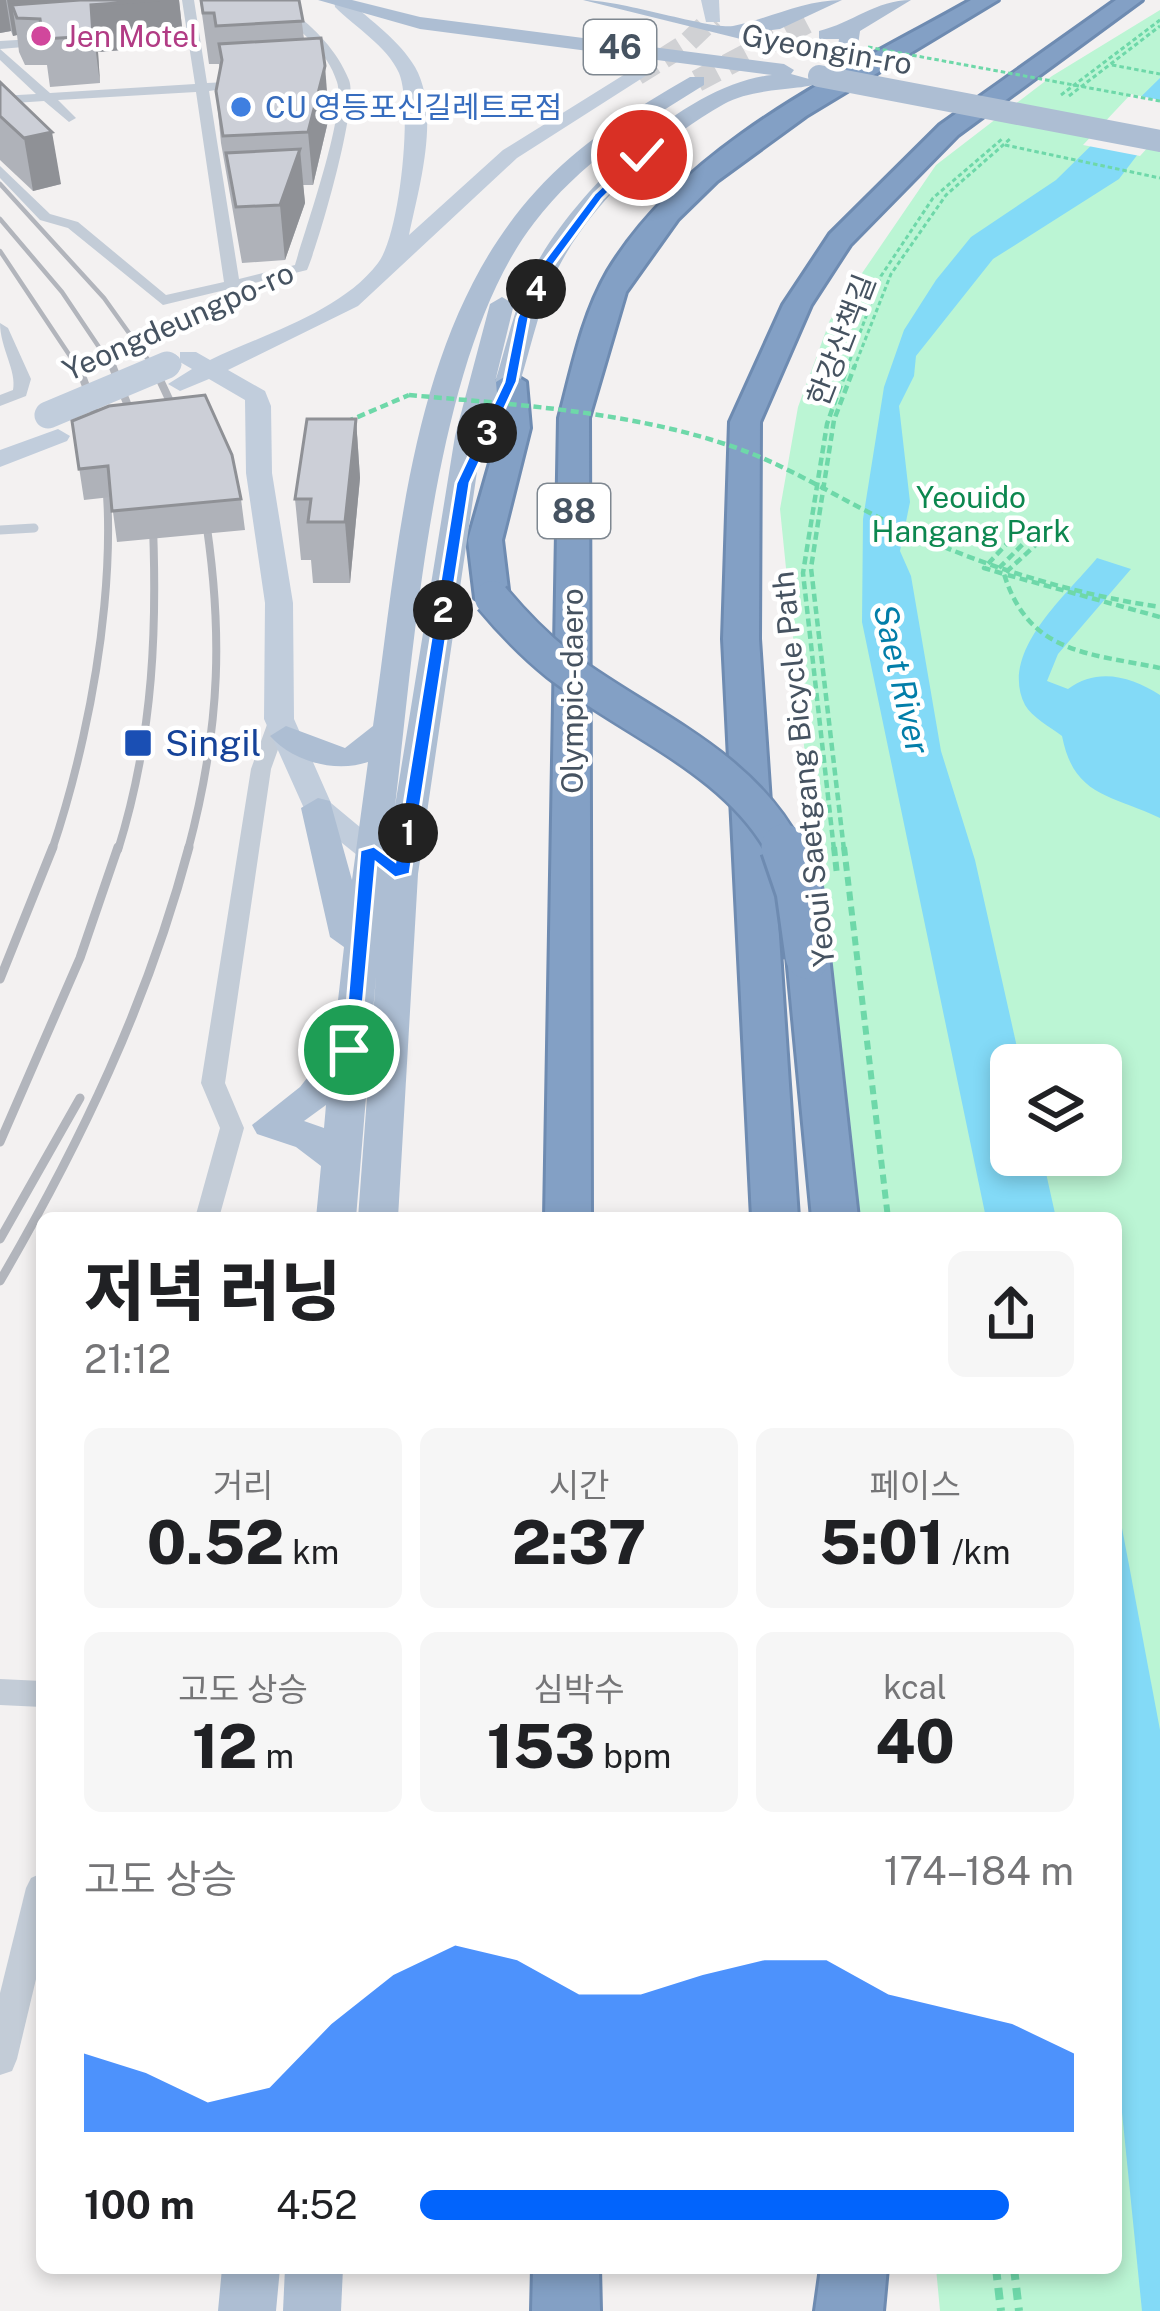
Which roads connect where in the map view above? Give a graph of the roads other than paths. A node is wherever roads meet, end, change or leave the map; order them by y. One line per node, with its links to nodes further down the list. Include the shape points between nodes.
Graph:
1 (188, 0): 17 (street)
2 (287, 0): 25 (street, via 284,10 317,37)
3 (592, 0): 13 (main road, Gyeongin-ro / 46)
4 (832, 0): 15 (main road)
5 (853, 0): 15 (main road)
6 (873, 0): 15 (main road)
7 (901, 0): 16 (main road)
8 (961, 0): 19 (highway)
9 (987, 0): 19 (highway, Olympic-daero / 88)
10 (1152, 0): 12 (highway)
11 (334, 2): 14 (main road, Gyeongin-ro / 46); 21 (main road)
12 (1122, 7): 72 (highway, via 950,130 840,240 797,305 745,422 741,639)
13 (665, 17): 15 (main road, via 754,27); 24 (main road, Gyeongin-ro / 46)
14 (420, 22): 21 (main road, via 385,30); 22 (main road, Gyeongin-ro / 46)
15 (809, 22): 16 (main road, via 791,27 808,34)
16 (851, 27): 24 (main road)
17 (193, 30): 18 (street); 31 (street)
18 (172, 32)
19 (917, 39): 71 (highway, Olympic-daero / 88, via 715,172 633,255 606,304 574,418)
20 (64, 40): 23 (street)
21 (385, 43): 42 (main road, via 414,85)
22 (607, 46): 26 (main road, Gyeongin-ro / 46); 28 (main road, via 660,77)
23 (0, 49): 32 (street)
24 (846, 59): 34 (main road, Gyeongin-ro / 46)
25 (343, 78): 27 (street); 38 (street, via 346,100)
26 (814, 79): 30 (main road); 36 (main road, Gyeongin-ro / 46, bridge)
27 (320, 80)
28 (648, 82): 30 (main road, via 723,82); 43 (main road, Yeongdeungpo-ro / 46, via 510,154); 57 (main road, via 524,191 470,272 425,414)
29 (272, 83): 31 (street)
30 (714, 86): 48 (main road, via 571,229 523,318); 54 (main road, via 632,138 568,196 521,256 495,322); 57 (main road, via 577,163 506,247 452,373)
31 (202, 88): 32 (street); 41 (street)
32 (49, 99): 33 (street); 35 (street)
33 (0, 100)
34 (1138, 112)
35 (69, 118)
36 (1160, 141)
37 (0, 170): 44 (street, via 45,217 73,225 163,300)
38 (322, 193): 39 (street); 44 (street, via 302,267)
39 (302, 194)
40 (240, 198): 41 (street)
41 (219, 199): 44 (street)
42 (403, 217): 43 (main road); 47 (main road, Yeongdeungpo-ro, via 303,305)
43 (392, 263): 45 (main road, Yeongdeungpo-ro / 46, via 350,301)
44 (232, 285)
45 (295, 332): 47 (main road, Yeongdeungpo-ro / 46); 49 (main road, via 260,373)
46 (2, 337): 50 (street, via 23,379 20,393)
47 (187, 369): 49 (main road); 51 (main road, Yeongdeungpo-ro)
48 (511, 382): 54 (main road); 73 (highway, bridge, via 515,428 484,540 492,598 548,659 732,786 776,833 826,949)
49 (256, 396): 58 (main road, via 279,603)
50 (0, 401)
51 (53, 426): 52 (main road, Yeongdeungpo-ro); 53 (main road, Yeongdeungpo-ro)
52 (0, 435)
53 (0, 459)
54 (463, 483): 62 (main road)
55 (34, 528): 56 (lane)
56 (0, 530)
57 (415, 550): 59 (main road)
58 (282, 727): 59 (main road, via 322,755 354,758); 60 (main road); 66 (street, via 261,769 213,1083)
59 (387, 730): 61 (main road)
60 (318, 808): 61 (main road); 63 (main road)
61 (368, 850): 62 (main road); 63 (main road)
62 (401, 874): 70 (main road)
63 (356, 984): 64 (main road)
64 (349, 1050): 65 (main road, via 314,1096); 67 (main road)
65 (272, 1125): 66 (street); 67 (main road, via 310,1136)
66 (232, 1128): 68 (street)
67 (340, 1163): 69 (main road)
68 (209, 1212)
69 (336, 1212)
70 (378, 1212)
71 (568, 1212)
72 (775, 1212)
73 (835, 1212)
74 (0, 1692): 75 (street)
75 (36, 1694)
76 (36, 1912): 77 (street)
77 (0, 2059)
78 (250, 2274): 83 (main road)
79 (314, 2274): 84 (main road)
80 (566, 2274): 85 (highway)
81 (836, 2274): 86 (highway)
82 (853, 2274): 87 (highway)
83 (247, 2311)
84 (312, 2311)
85 (566, 2311)
86 (838, 2311)
87 (849, 2311)

